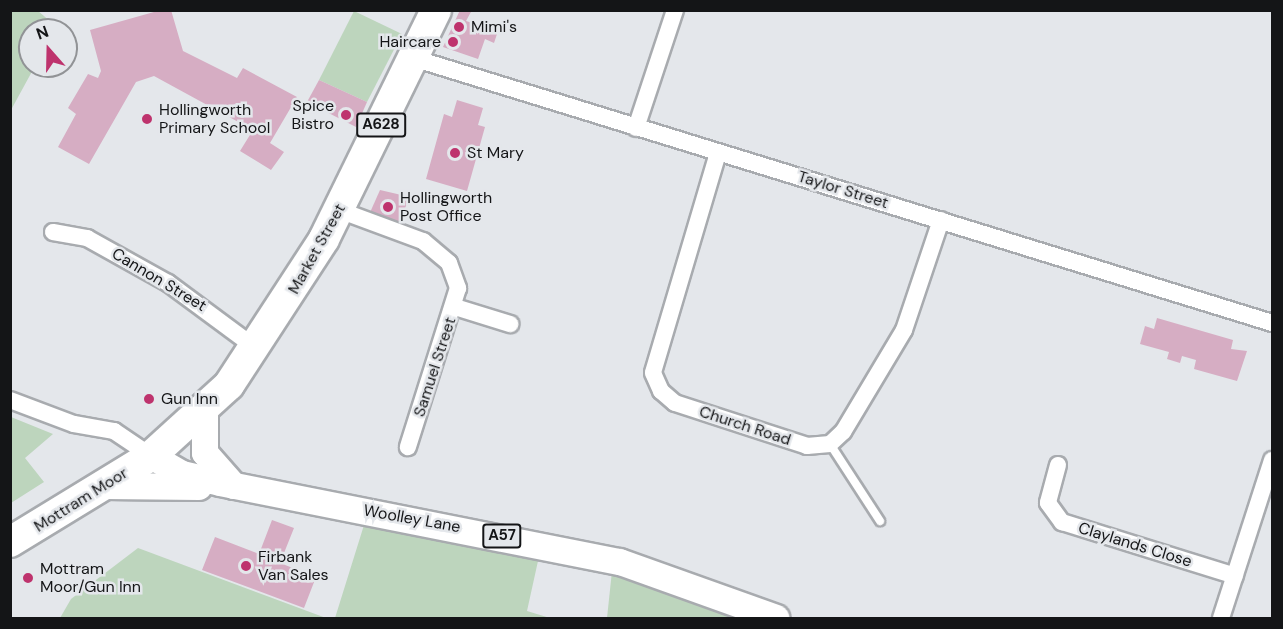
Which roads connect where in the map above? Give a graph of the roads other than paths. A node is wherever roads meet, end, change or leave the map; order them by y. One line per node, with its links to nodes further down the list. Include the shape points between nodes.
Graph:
1 (436, 10): 3 (highway, Market Street / A628)
2 (675, 10): 4 (street)
3 (413, 58): 4 (street, Taylor Street); 6 (highway, Market Street / A628)
4 (636, 128): 5 (street, Taylor Street)
5 (718, 153): 7 (street, Taylor Street); 15 (street, Church Road, via 653,373 675,403 807,446)
6 (339, 210): 9 (street, via 423,241 449,263 458,288); 12 (highway, Market Street / A628)
7 (941, 220): 10 (street, Taylor Street); 15 (street, via 904,330 843,432)
8 (53, 232): 12 (street, Cannon Street, via 87,238 168,283)
9 (455, 307): 11 (street, Samuel Street); 16 (street, Samuel Street)
10 (1272, 323)
11 (510, 324)
12 (256, 348): 14 (highway, Market Street / A628)
13 (10, 400): 17 (street, via 74,424 114,431)
14 (205, 410): 17 (highway, Market Street / A628); 20 (main road, via 205,453)
15 (830, 444): 22 (lane)
16 (408, 447)
17 (151, 456): 20 (main road, Woolley Lane / A57, via 182,474); 21 (highway, Mottram Moor)
18 (1272, 460): 24 (street)
19 (1058, 465): 24 (street, Claylands Close, via 1048,503 1062,522)
20 (227, 485): 21 (main road); 25 (main road, Woolley Lane / A57, via 620,562)
21 (106, 486): 23 (highway, Mottram Moor)
22 (880, 521)
23 (10, 542)
24 (1235, 576): 26 (street)
25 (776, 618)
26 (1221, 618)

